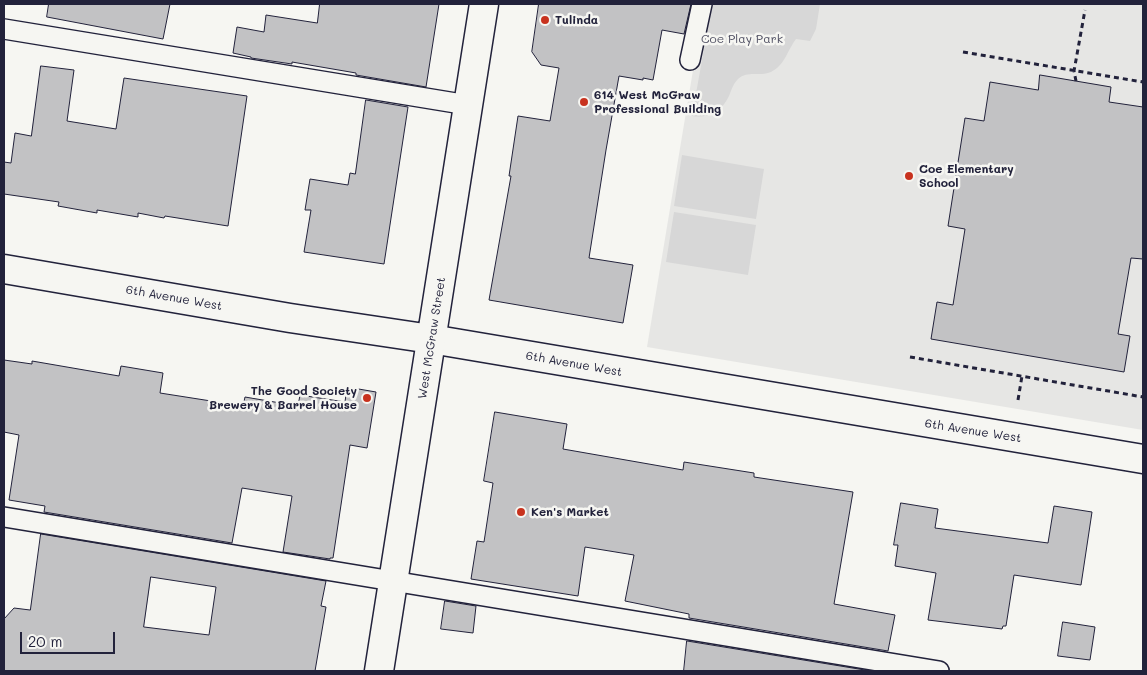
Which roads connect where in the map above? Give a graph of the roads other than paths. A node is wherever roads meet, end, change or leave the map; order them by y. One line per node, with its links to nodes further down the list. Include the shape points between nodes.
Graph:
1 (484, 4): 5 (street, West McGraw Street)
2 (702, 4): 4 (lane)
3 (4, 29): 5 (lane)
4 (690, 60)
5 (468, 105): 7 (street, West McGraw Street)
6 (4, 269): 7 (street, 6th Avenue West)
7 (432, 339): 8 (street, 6th Avenue West); 10 (street, West McGraw Street)
8 (1143, 459)
9 (4, 517): 10 (lane)
10 (393, 581): 11 (street, West McGraw Street); 12 (lane)
11 (379, 671)
12 (939, 671)

